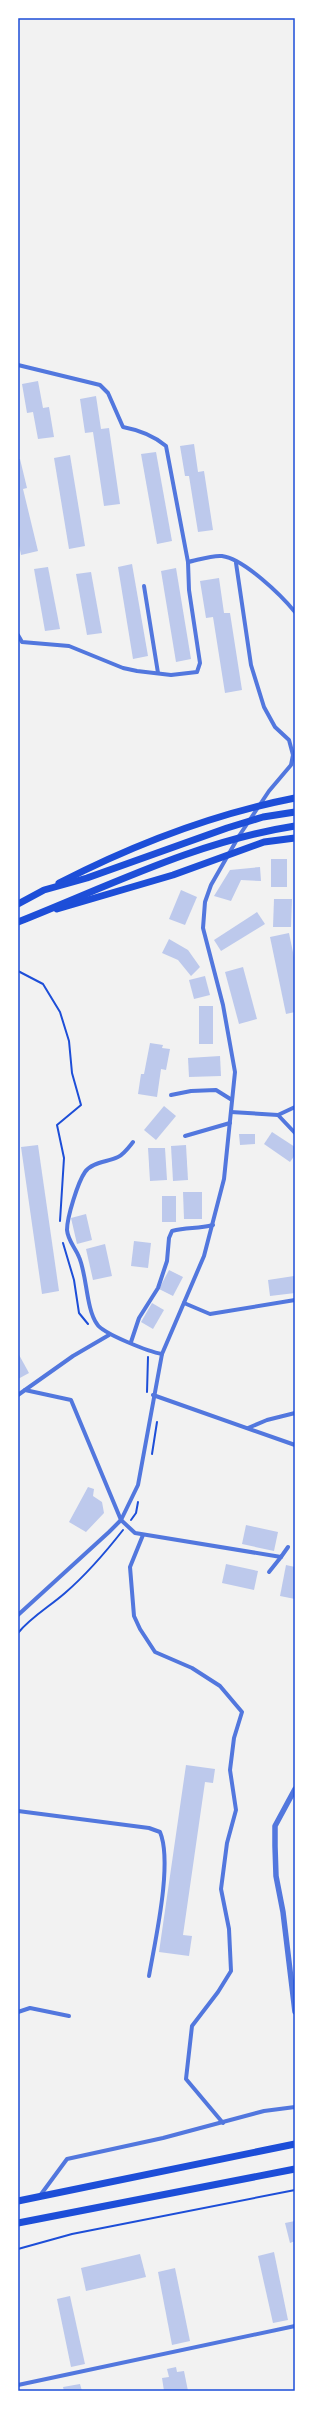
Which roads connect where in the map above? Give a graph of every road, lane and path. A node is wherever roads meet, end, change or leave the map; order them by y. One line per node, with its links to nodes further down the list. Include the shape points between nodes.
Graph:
1 (18, 365): 2 (street, via 100,385 108,393 123,428 137,429 157,438 166,446)
2 (188, 562): 3 (street, via 222,556); 7 (street, via 189,590 200,663 197,672 186,675)
3 (236, 563): 5 (street, via 247,568 274,590); 17 (street, via 251,665 264,707 275,727 289,740 293,755 291,765 269,791 239,836 210,885 205,902 202,928 223,1005 235,1070)
4 (144, 586): 7 (street)
5 (295, 612)
6 (18, 635): 7 (street, via 22,642 69,646 123,668)
7 (158, 673)
8 (295, 798): 12 (main road, via 216,818 112,855)
9 (295, 812): 12 (main road, via 263,817 227,828 87,878)
10 (295, 826): 14 (main road, via 259,831 119,878)
11 (295, 838): 14 (main road, via 250,847 113,894)
12 (44, 890): 13 (main road)
13 (18, 904)
14 (33, 916): 15 (main road)
15 (18, 922)
16 (171, 1096): 17 (street, via 191,1091 216,1090)
17 (232, 1100): 19 (street)
18 (295, 1107): 20 (street)
19 (231, 1112): 20 (street); 21 (street)
20 (278, 1115): 22 (street)
21 (230, 1123): 23 (street); 25 (street, via 224,1179)
22 (295, 1134)
23 (185, 1136)
24 (133, 1142): 28 (street, via 119,1156 95,1164 85,1172 74,1199 67,1229 70,1244 79,1257 96,1324)
25 (213, 1225): 27 (street, via 204,1256); 29 (street, via 172,1231 167,1261 158,1288 139,1318)
26 (295, 1300): 27 (street, via 210,1314)
27 (184, 1303): 30 (street)
28 (109, 1335): 29 (street); 31 (street, via 73,1356)
29 (131, 1342): 30 (street, via 150,1352)
30 (162, 1354): 33 (street)
31 (25, 1390): 32 (street); 37 (street, via 71,1400)
32 (18, 1395)
33 (153, 1395): 35 (street); 37 (street, via 151,1423 140,1479)
34 (295, 1413): 35 (street)
35 (248, 1428): 36 (street)
36 (295, 1445)
37 (121, 1520): 38 (street, via 135,1533); 42 (street)
38 (142, 1535): 40 (street); 50 (street, via 130,1567 134,1616 140,1629 155,1652 192,1668 220,1686 242,1712 234,1738 230,1770 236,1810 227,1844 221,1889 229,1929 231,1971 192,2026 186,2079)
39 (288, 1547): 40 (street)
40 (281, 1557): 41 (street)
41 (269, 1572)
42 (18, 1615)
43 (295, 1789): 47 (street, via 275,1826 275,1846 276,1876)
44 (18, 1811): 45 (street, via 142,1827 160,1832 164,1841 163,1889)
45 (150, 1976)
46 (18, 2012): 48 (street, via 30,2008)
47 (295, 2012)
48 (69, 2016)
49 (295, 2107): 50 (street, via 264,2111)
50 (223, 2123): 54 (street, via 67,2159)
51 (295, 2144): 54 (main road)
52 (295, 2169): 56 (main road)
53 (295, 2190): 57 (path, via 72,2234)
54 (38, 2197): 55 (main road)
55 (18, 2201)
56 (18, 2223)
57 (18, 2249)
58 (295, 2326): 59 (street)
59 (18, 2385)

